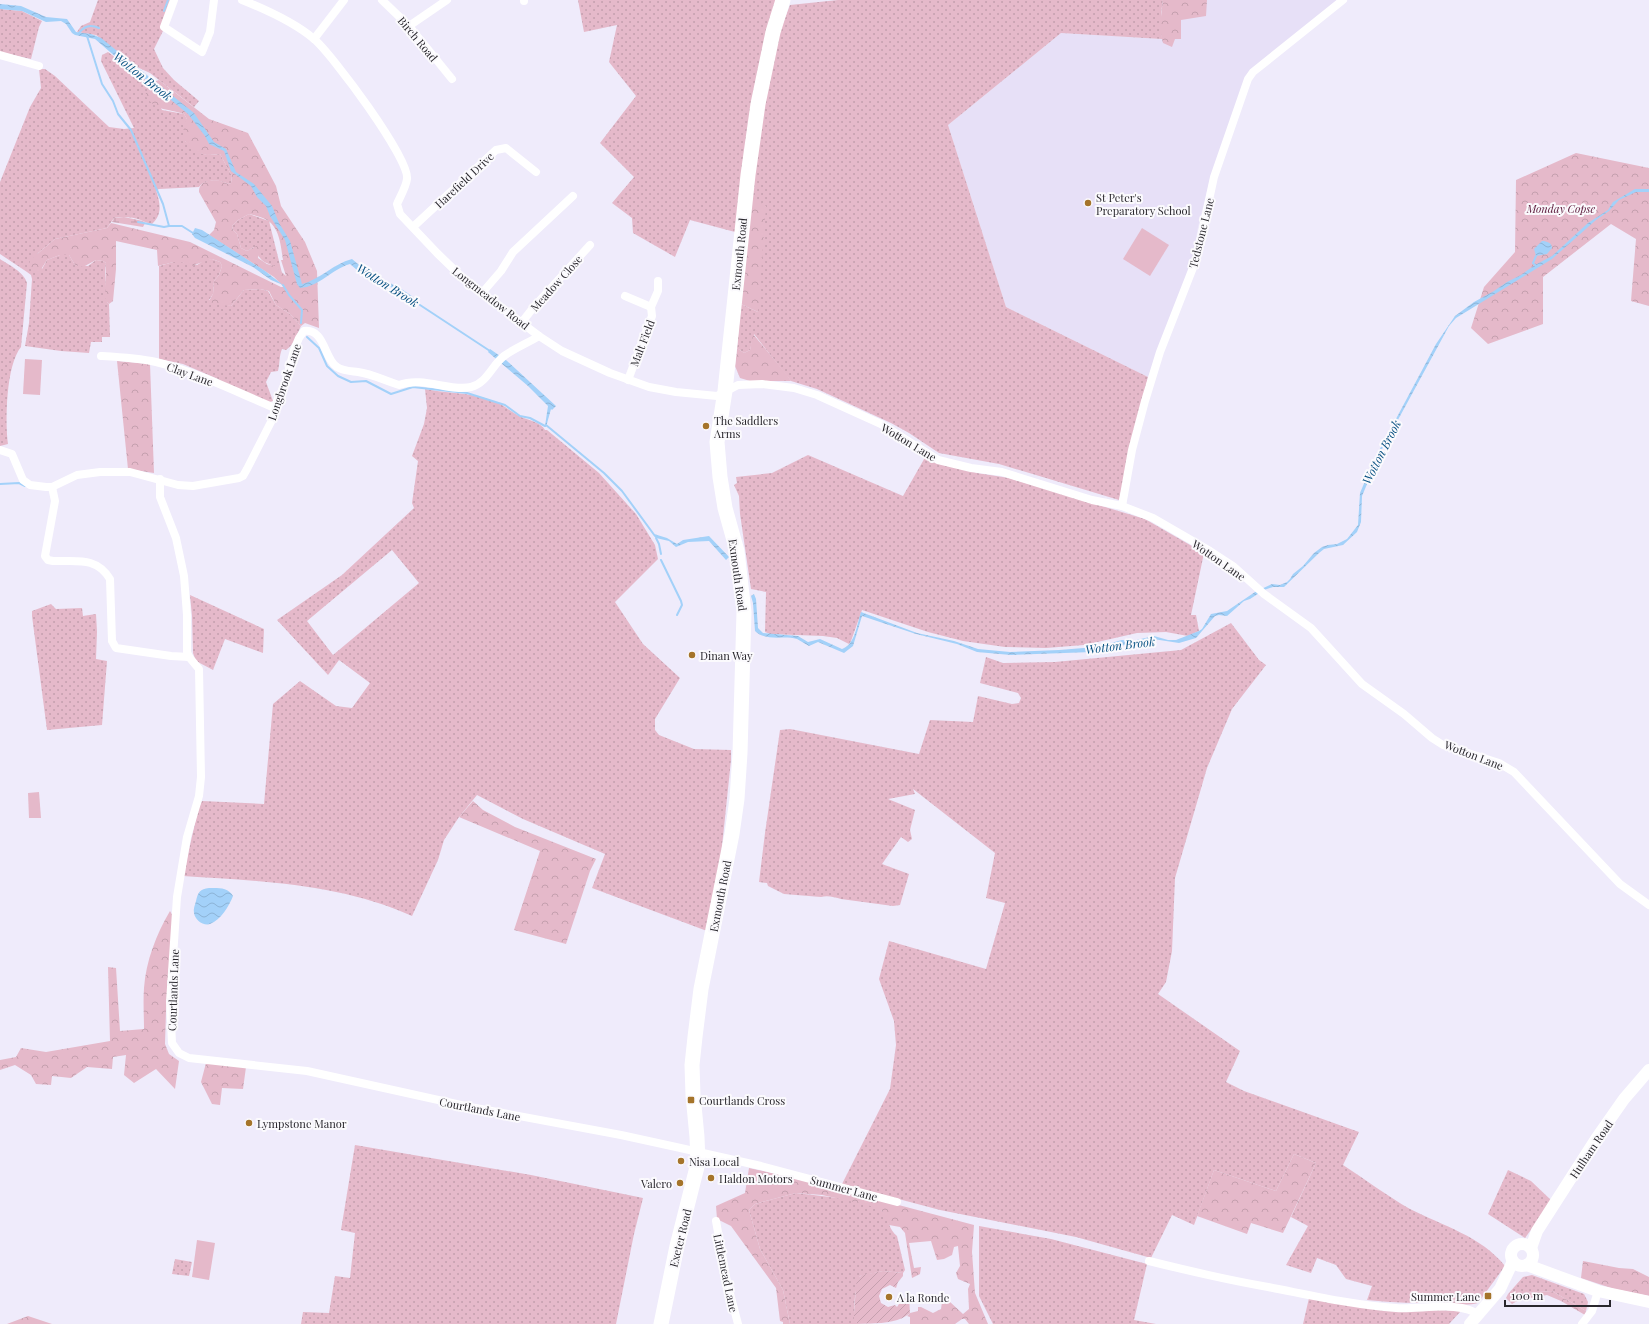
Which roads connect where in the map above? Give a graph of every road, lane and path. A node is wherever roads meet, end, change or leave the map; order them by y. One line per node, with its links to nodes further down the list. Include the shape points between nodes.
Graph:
1 (174, 0): 2 (street, via 164,27 202,52 210,32)
2 (214, 0)
3 (242, 0): 10 (street, via 258,6)
4 (344, 0): 10 (street)
5 (382, 0): 9 (street, Birch Road)
6 (447, 0): 9 (street)
7 (783, 0): 26 (highway, Exmouth Road, via 773,32 758,104)
8 (1343, 0): 31 (street, Tedstone Lane, via 1259,67 1248,79 1214,177 1196,260 1160,352 1145,401 1132,450)
9 (409, 26): 13 (street, Birch Road)
10 (314, 38): 16 (street, Longmeadow Road, via 380,124 404,163 407,179 396,204 400,214)
11 (0, 55): 12 (street)
12 (39, 66)
13 (452, 79)
14 (536, 172): 16 (street, Harefield Drive, via 506,148 496,150)
15 (573, 196): 19 (street, via 513,252 501,271)
16 (413, 227): 19 (street, Longmeadow Road, via 449,266)
17 (590, 245): 22 (street, Meadow Close)
18 (658, 281): 21 (street, Malt Field, via 658,292)
19 (482, 292): 22 (street, Longmeadow Road)
20 (625, 296): 21 (street, Malt Field)
21 (651, 306): 25 (street, Malt Field, via 652,316)
22 (522, 322): 23 (street, Longmeadow Road)
23 (539, 336): 25 (street, Longmeadow Road, via 562,351); 27 (street, Longbrook Lane, via 505,355 482,382 466,388 419,382 405,382 399,385 376,376 336,367 321,340 310,331 304,331 299,338)
24 (101, 356): 27 (street, Clay Lane, via 128,357 186,370)
25 (628, 380): 26 (street, Longmeadow Road, via 676,392 717,396)
26 (725, 391): 31 (street, Wotton Lane, via 738,385 762,384 794,388 817,395 869,419 938,460 1002,472 1092,500); 35 (highway, Exmouth Road, via 718,442 720,477 725,508 737,551 744,612 740,753 732,834 701,989 692,1065 692,1095)
27 (275, 408): 29 (street, Longbrook Lane, via 272,420 243,476 193,486 178,485)
28 (0, 450): 30 (street, via 12,454 26,483)
29 (160, 479): 30 (street, via 130,472 100,472 77,475); 32 (street, Courtlands Lane, via 161,501 176,538 184,576)
30 (52, 486): 32 (street, via 55,501 45,556 52,561 88,562 105,570 110,579 112,641 116,648)
31 (1122, 506): 33 (street, Wotton Lane, via 1153,518 1233,566 1264,594 1311,628 1362,684 1432,738 1499,763 1514,772 1620,884)
32 (189, 657): 35 (street, Courtlands Lane, via 199,669 201,776 199,796 186,838 173,899 170,1002 172,1043 179,1054 189,1058 307,1071 470,1107)
33 (1649, 905)
34 (1649, 1070): 38 (street, Hulham Road, via 1624,1099 1596,1139 1537,1231)
35 (698, 1152): 36 (street, Summer Lane); 43 (highway, Exeter Road, via 696,1172)
36 (897, 1202)
37 (716, 1222): 44 (street, Littlemead Lane)
38 (1525, 1257): 40 (street, via 1557,1275); 42 (street, Hulham Road, via 1508,1285 1500,1289)
39 (1149, 1261): 42 (street, via 1245,1284 1322,1298 1396,1308 1467,1309 1474,1311)
40 (1598, 1290): 41 (street); 45 (street, via 1592,1311)
41 (1649, 1302)
42 (1475, 1320)
43 (661, 1324)
44 (738, 1324)
45 (1582, 1324)

